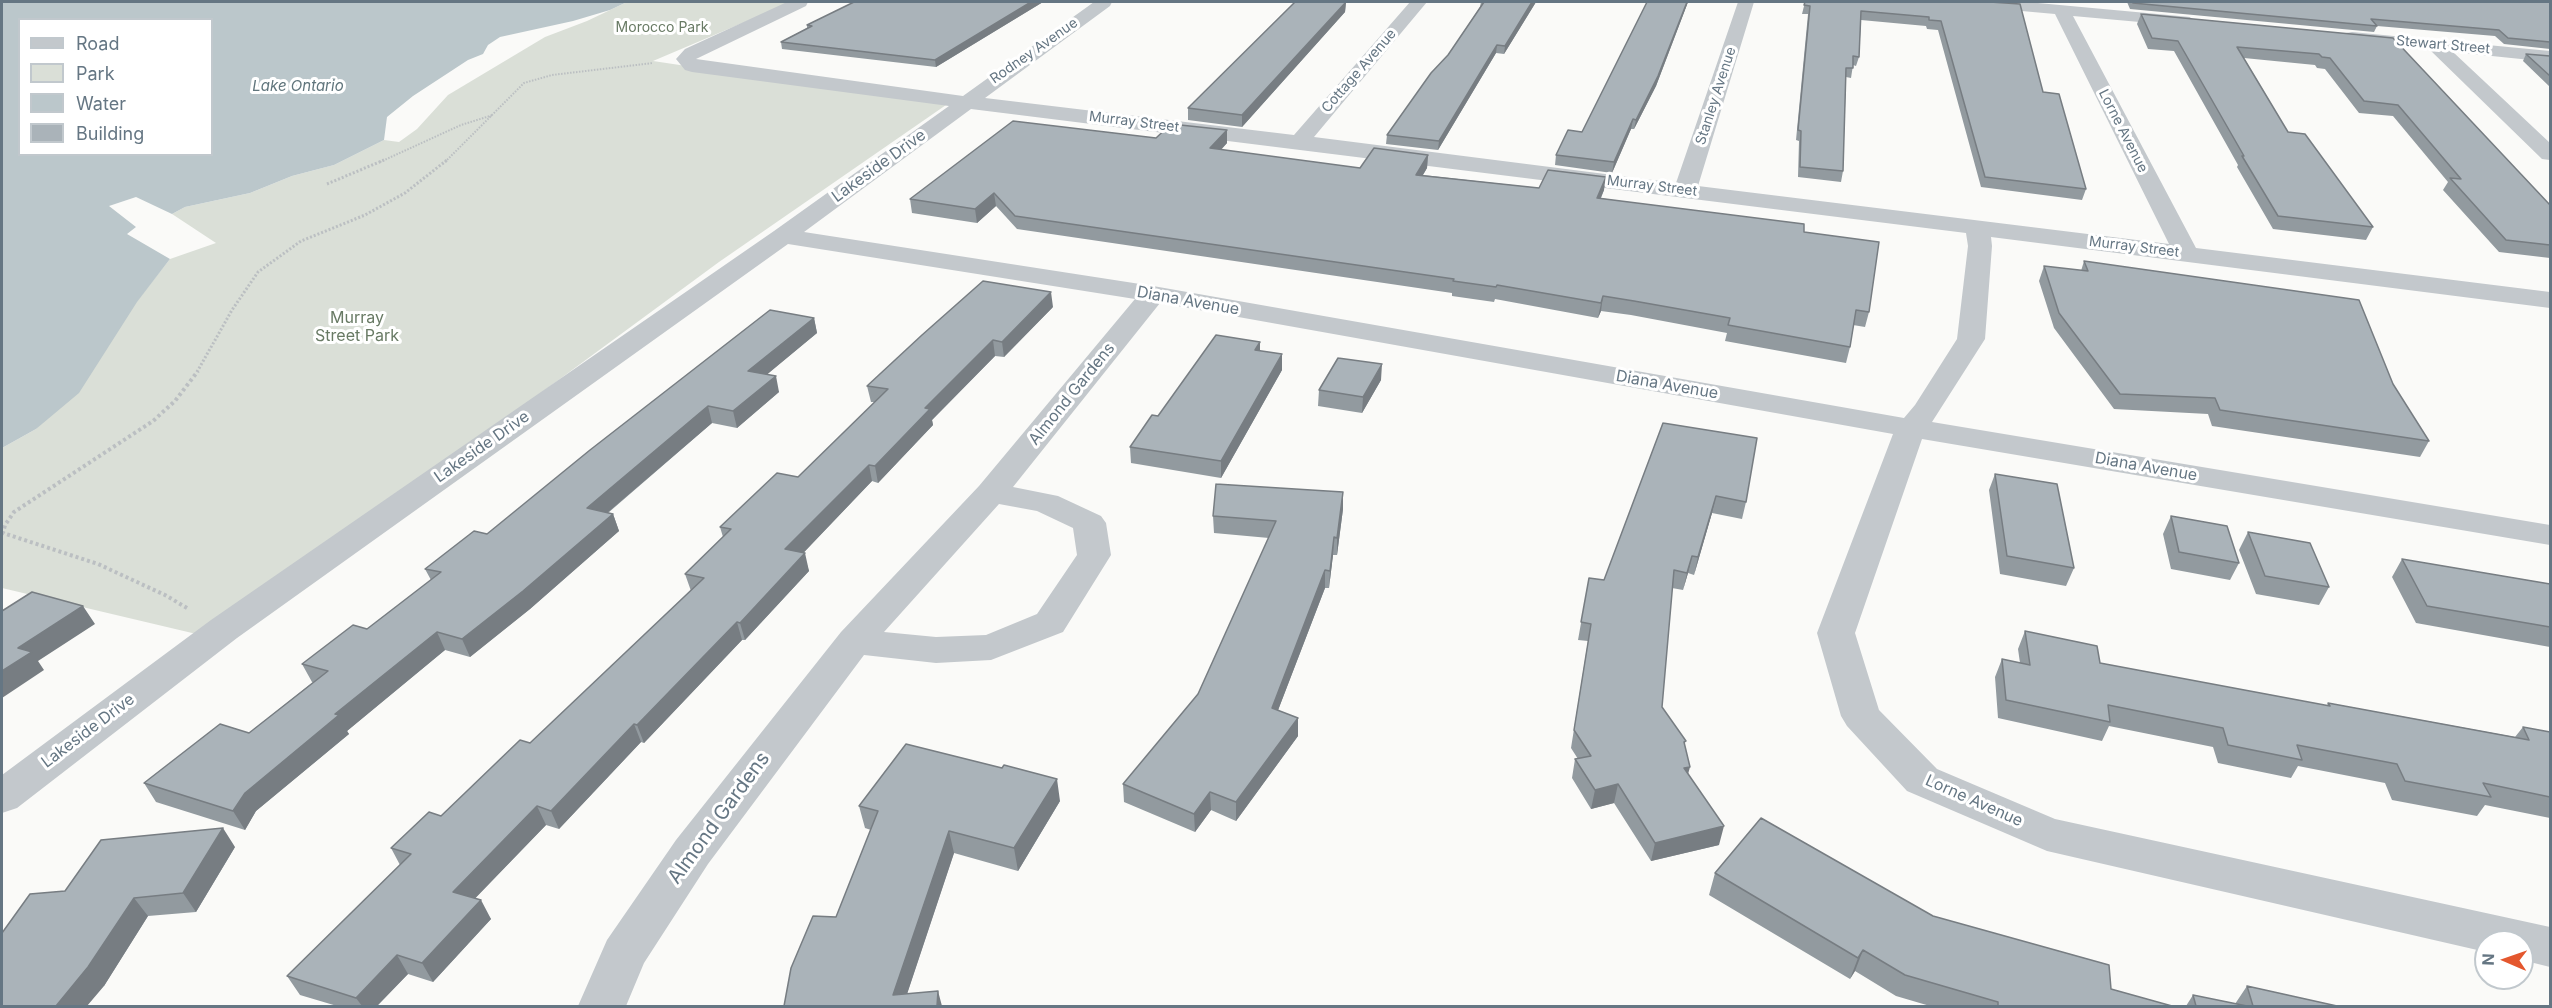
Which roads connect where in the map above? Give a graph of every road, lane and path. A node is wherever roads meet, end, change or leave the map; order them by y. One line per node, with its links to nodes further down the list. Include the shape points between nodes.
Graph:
1 (800, 2): 11 (street)
2 (1104, 2): 12 (street, Rodney Avenue)
3 (1419, 2): 14 (street, Cottage Avenue)
4 (1746, 2): 17 (street, Stanley Avenue)
5 (1977, 2): 6 (street)
6 (2061, 10): 7 (street); 20 (street, Lorne Avenue)
7 (2201, 23)
8 (2329, 35): 9 (street, Stewart Street)
9 (2434, 44): 10 (street, Stewart Street); 15 (street)
10 (2550, 56)
11 (685, 59): 12 (street, Murray Street, via 692,66); 13 (path, via 540,77 524,83)
12 (966, 102): 14 (street, Murray Street); 19 (street, Lakeside Drive)
13 (494, 115): 16 (path); 26 (path, via 438,169 405,193 365,215 301,241 258,272 197,373 175,401 153,421 22,507 4,525 3,533 98,564 165,595)
14 (1299, 142): 17 (street, Murray Street)
15 (2550, 154)
16 (327, 184)
17 (1685, 190): 18 (street, Murray Street)
18 (1977, 228): 20 (street, Murray Street); 23 (street, Lorne Avenue, via 1980,246 1971,339 1927,410)
19 (783, 236): 21 (street, Diana Avenue); 26 (street, Lakeside Drive)
20 (2186, 253): 22 (street, Murray Street)
21 (1153, 294): 23 (street, Diana Avenue); 24 (street, Almond Gardens)
22 (2550, 300)
23 (1911, 428): 25 (street, Diana Avenue); 29 (street, Lorne Avenue, via 1836,633 1862,716 1922,780 2047,834)
24 (991, 493): 27 (street, Almond Gardens); 27 (street, via 1046,503 1089,523 1094,555 1050,623 991,647 936,650)
25 (2550, 536)
26 (224, 629): 28 (street, Lakeside Drive)
27 (854, 641): 30 (street, Almond Gardens, via 692,852 624,954)
28 (2, 797)
29 (2550, 947)
30 (603, 1006)

